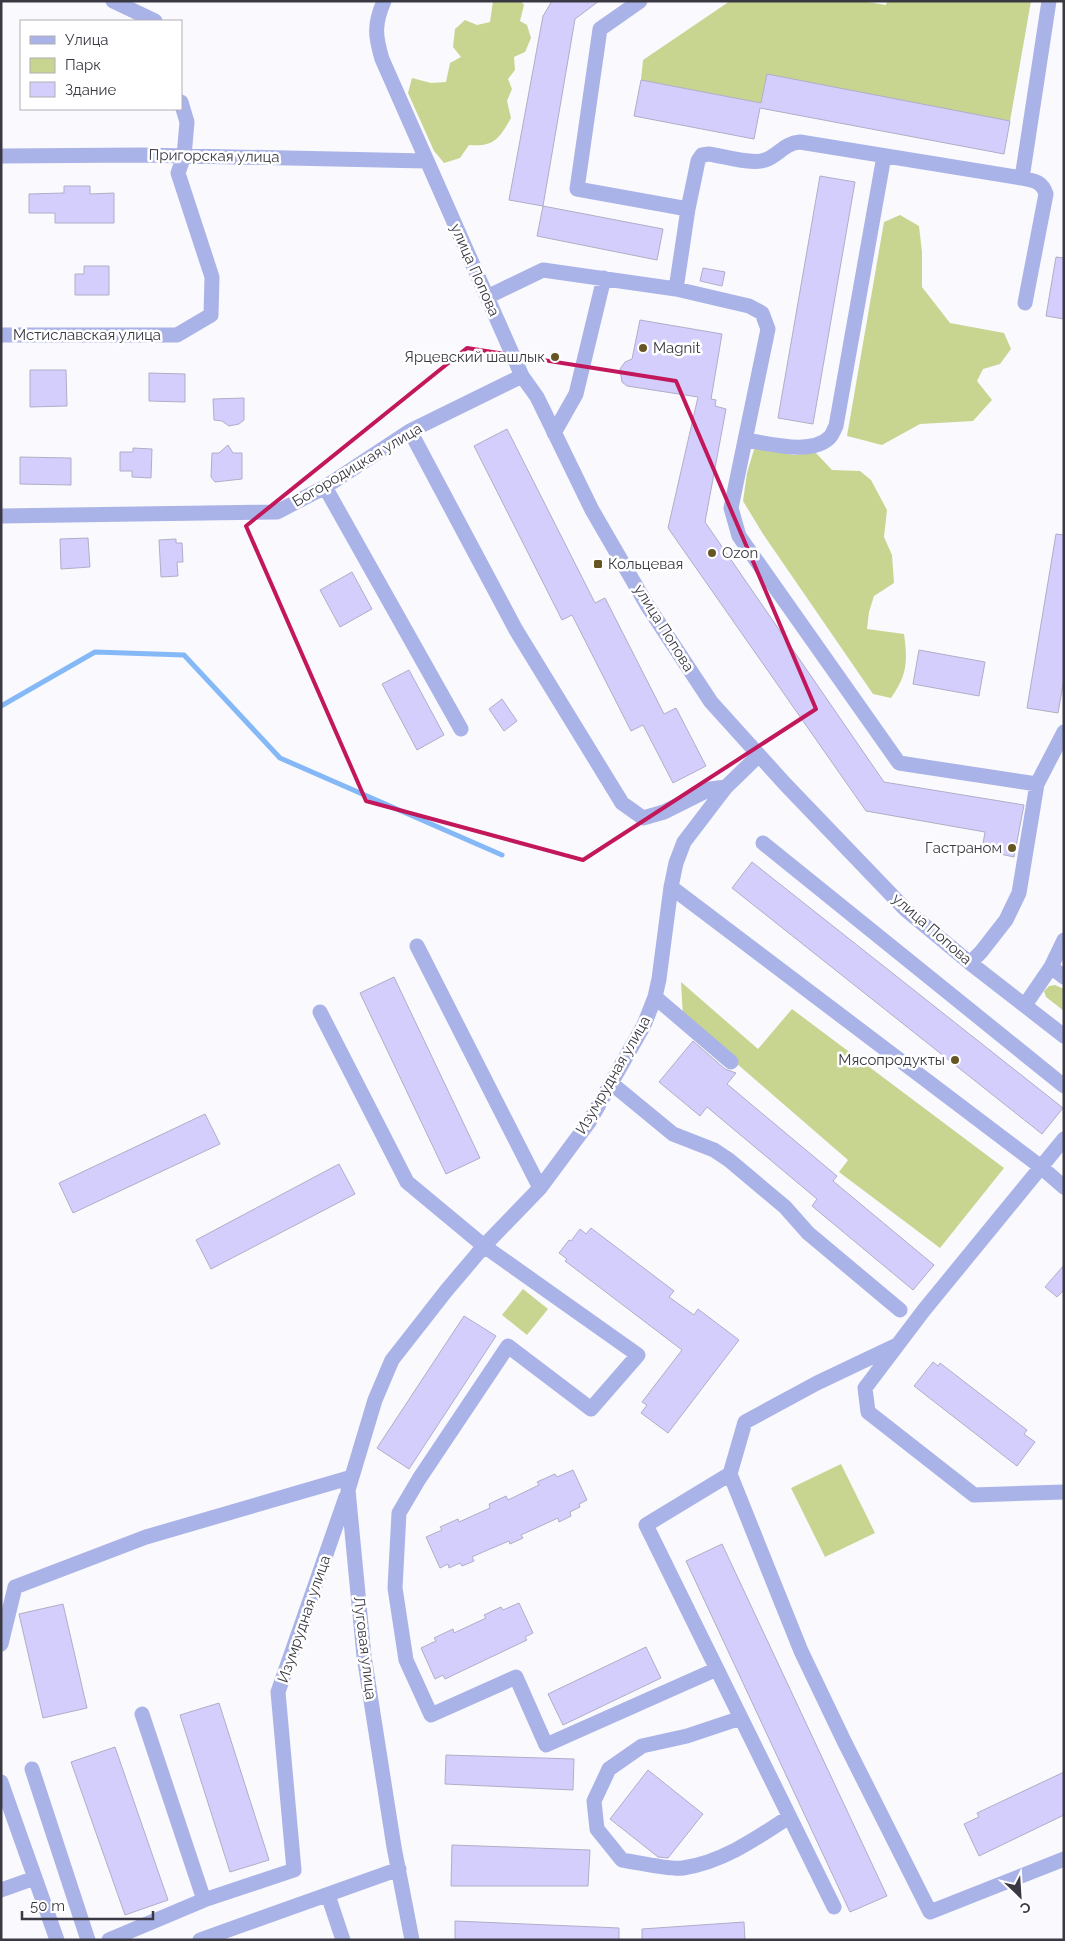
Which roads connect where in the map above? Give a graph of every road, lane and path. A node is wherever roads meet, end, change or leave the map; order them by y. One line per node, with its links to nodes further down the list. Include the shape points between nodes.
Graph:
1 (113, 1): 5 (street)
2 (640, 1): 12 (street, via 600,29 577,188)
3 (1049, 1): 11 (street)
4 (383, 2): 10 (street, улица Попова, via 376,38)
5 (153, 20)
6 (182, 105): 8 (street, via 187,122)
7 (1, 156): 8 (street, Пригорская улица)
8 (184, 156): 10 (street, Пригорская улица); 17 (street, Мстиславская улица, via 178,173 212,277 211,315 177,336)
9 (884, 156): 11 (street); 12 (street, via 800,142 791,142 771,158 758,162 702,155); 21 (street, via 836,426 830,436 819,444 803,448)
10 (426, 161): 15 (street, улица Попова)
11 (1022, 178): 16 (street, via 1038,182 1046,194)
12 (688, 208): 14 (street)
13 (604, 278): 14 (street); 15 (street, via 543,270); 20 (street, via 576,394)
14 (676, 290): 21 (street, via 749,306 762,313 768,329)
15 (487, 297): 18 (street, улица Попова)
16 (1025, 303)
17 (1, 335)
18 (522, 376): 19 (street, Богородицкая улица); 20 (street, улица Попова, via 537,396)
19 (410, 431): 22 (street, Богородицкая улица); 28 (street, via 516,630 622,803 643,818 664,812 710,789)
20 (554, 432): 26 (street, улица Попова, via 592,510 647,605 712,702)
21 (745, 440): 27 (street, via 731,508 738,536 899,763)
22 (325, 487): 23 (street, Богородицкая улица, via 277,512); 24 (street)
23 (1, 516)
24 (461, 729)
25 (1064, 732): 27 (street)
26 (759, 755): 28 (street, Изумрудная улица); 33 (street, улица Попова, via 906,910)
27 (1037, 784): 33 (street, via 1019,893 1006,920)
28 (726, 787): 30 (street, Изумрудная улица, via 684,842)
29 (763, 843): 42 (street)
30 (670, 887): 36 (street, Изумрудная улица); 44 (street)
31 (1064, 940): 34 (street)
32 (417, 946): 46 (street)
33 (970, 963): 37 (street, улица Попова)
34 (1051, 967): 35 (street); 37 (street)
35 (1064, 977)
36 (655, 998): 40 (street); 41 (street, Изумрудная улица, via 644,1025)
37 (1025, 1006): 39 (street, улица Попова)
38 (320, 1012): 47 (street, via 407,1182)
39 (1064, 1036)
40 (731, 1062)
41 (611, 1083): 46 (street, Изумрудная улица, via 589,1122); 48 (street, via 673,1134 706,1146 729,1160 785,1207 808,1233)
42 (1064, 1086)
43 (1064, 1139): 44 (street)
44 (1041, 1167): 45 (street); 49 (street)
45 (1064, 1186)
46 (540, 1188): 47 (street, Изумрудная улица)
47 (484, 1246): 50 (street, Изумрудная улица); 55 (street, via 638,1355 591,1409 508,1346 419,1478 399,1513 395,1588 406,1660 431,1715 516,1677 546,1745)
48 (900, 1310)
49 (897, 1345): 51 (street, via 745,1422); 53 (street, via 865,1388 868,1412 974,1495)
50 (392, 1360): 52 (street, Луговая улица, via 375,1400)
51 (730, 1474): 55 (street, via 646,1525); 61 (street, via 801,1651 930,1912)
52 (350, 1484): 54 (street, via 146,1537 15,1588); 62 (street, Луговая улица, via 364,1656); 66 (street, Изумрудная улица, via 278,1692 294,1870)
53 (1064, 1492)
54 (1, 1644)
55 (717, 1669): 57 (street)
56 (142, 1714): 66 (street)
57 (741, 1718): 60 (street); 60 (street, via 687,1736 642,1746 609,1769 594,1801 597,1830 622,1860 682,1868 743,1847)
58 (32, 1769): 69 (street)
59 (1, 1782): 63 (street)
60 (789, 1817): 67 (street)
61 (1064, 1859)
62 (399, 1869): 65 (street); 73 (street, Луговая улица)
63 (35, 1878): 64 (street); 68 (street)
64 (1, 1890)
65 (328, 1895): 71 (street); 72 (street)
66 (204, 1900): 70 (street)
67 (834, 1907)
68 (57, 1940)
69 (88, 1940)
70 (109, 1940)
71 (200, 1940)
72 (343, 1940)
73 (412, 1940)

